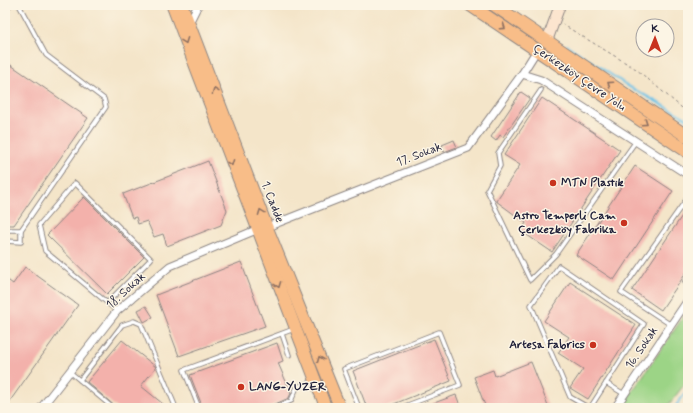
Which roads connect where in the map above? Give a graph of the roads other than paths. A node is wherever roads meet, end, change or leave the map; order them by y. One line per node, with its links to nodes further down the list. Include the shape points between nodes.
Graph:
1 (10, 5): 9 (lane)
2 (19, 5): 22 (lane, via 46,55 104,99 106,107)
3 (172, 5): 20 (main road, 1. Cadde, one-way to 20)
4 (182, 5): 10 (main road, 1. Cadde)
5 (198, 5): 10 (street)
6 (470, 5): 12 (highway, Çerkezköy Çevre Yolu, one-way to 12)
7 (494, 5): 11 (highway)
8 (560, 5): 11 (street)
9 (5, 11)
10 (189, 23): 20 (main road, 1. Cadde, one-way to 10)
11 (547, 41): 15 (highway, one-way to 11)
12 (537, 50): 13 (street, 17. Sokak); 17 (highway, Çerkezköy Çevre Yolu, one-way to 17)
13 (522, 74): 16 (street, via 541,80); 20 (street, 17. Sokak, via 468,148)
14 (541, 90): 16 (lane, via 498,153 500,166 486,190 530,280 556,254)
15 (688, 137)
16 (636, 141): 18 (street)
17 (688, 152)
18 (688, 175)
19 (688, 197): 29 (lane, via 621,292)
20 (262, 228): 28 (street, 18. Sokak, via 170,266); 30 (main road, 1. Cadde, one-way to 30); 44 (main road, 1. Cadde, one-way to 20)
21 (5, 230): 22 (lane)
22 (21, 230): 23 (lane, via 21,242)
23 (5, 242)
24 (688, 278): 25 (lane)
25 (685, 282)
26 (688, 300): 29 (street, 16. Sokak)
27 (108, 302): 27 (lane, via 151,259 75,183 39,225 45,250); 28 (lane)
28 (117, 312): 33 (street, 18. Sokak)
29 (671, 325): 37 (street, 16. Sokak)
30 (295, 329): 31 (lane); 35 (main road, 1. Cadde)
31 (282, 334): 32 (lane); 41 (lane, via 184,370)
32 (289, 355)
33 (70, 372): 34 (lane); 38 (street, 18. Sokak)
34 (80, 380): 39 (lane); 40 (lane, via 122,325 134,321 141,324)
35 (315, 381): 42 (lane, via 297,387 291,401); 43 (main road, 1. Cadde)
36 (606, 383): 37 (lane); 47 (lane); 47 (lane, via 644,324 559,266 530,306 570,397)
37 (624, 394): 48 (street, 16. Sokak)
38 (41, 408)
39 (113, 408)
40 (176, 408)
41 (199, 408)
42 (274, 408)
43 (326, 408)
44 (340, 408)
45 (359, 408): 46 (lane, via 344,369 440,332 460,385)
46 (400, 408)
47 (589, 408)
48 (615, 408)

